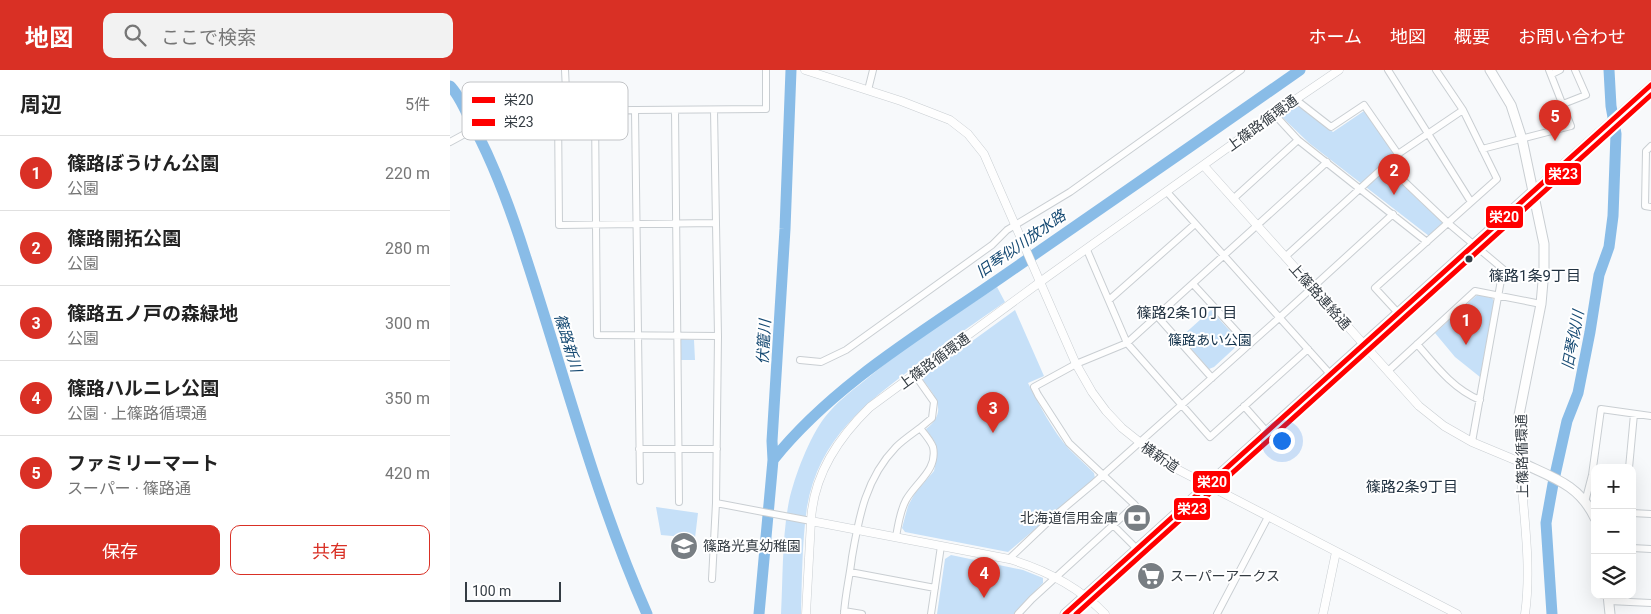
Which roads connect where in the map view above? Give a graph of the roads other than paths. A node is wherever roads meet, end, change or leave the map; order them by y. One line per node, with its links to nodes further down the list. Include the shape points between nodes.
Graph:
1 (766, 70): 17 (street, via 766,109)
2 (873, 70): 13 (street)
3 (1241, 70): 47 (street, via 1070,192)
4 (1339, 70): 14 (street, 上篠路循環通)
5 (1388, 70): 22 (street)
6 (1436, 70): 18 (street)
7 (1490, 70): 23 (main road, 上篠路循環通, via 1511,105)
8 (1560, 70): 11 (street)
9 (1575, 70): 15 (street, via 1586,96)
10 (807, 71): 13 (street, 横新道)
11 (1550, 72): 15 (street)
12 (1651, 85): 35 (street)
13 (868, 90): 47 (street, 横新道, via 950,120 968,134 984,154)
14 (1295, 99): 21 (street, 上篠路循環通); 29 (street, via 1331,127 1364,105)
15 (1563, 104): 23 (street, via 1571,126)
16 (675, 110): 17 (street); 20 (street); 42 (street)
17 (714, 110): 43 (street)
18 (1463, 110): 22 (street); 28 (street)
19 (628, 111): 20 (street)
20 (635, 111): 41 (street)
21 (1274, 114): 26 (street); 32 (street, 上篠路循環通)
22 (1429, 133): 29 (street); 38 (street)
23 (1522, 139): 28 (street); 35 (main road, 上篠路循環通)
24 (558, 140): 46 (street, via 559,225)
25 (596, 140): 46 (street)
26 (1298, 140): 30 (street); 37 (street)
27 (1651, 146): 33 (street, via 1646,151)
28 (1482, 149): 38 (street, via 1497,179)
29 (1398, 154): 31 (street)
30 (1327, 162): 34 (street); 48 (street)
31 (1387, 165): 34 (street); 44 (street)
32 (1204, 166): 36 (street, 上篠路循環通); 37 (street, 上篠路連絡通)
33 (1648, 169): 39 (street, via 1645,206)
34 (1360, 189): 40 (street); 53 (street)
35 (1533, 191): 50 (main road); 59 (main road, 上篠路循環通, via 1544,244)
36 (1167, 192): 45 (street); 51 (street, 上篠路循環通)
37 (1233, 199): 48 (street, 上篠路連絡通)
38 (1472, 202): 44 (street)
39 (1651, 207)
40 (1393, 214): 49 (street); 56 (street)
41 (637, 223): 42 (street); 46 (street); 63 (street)
42 (677, 223): 43 (street); 64 (street)
43 (716, 223): 65 (street)
44 (1448, 223): 49 (street); 50 (street)
45 (1195, 224): 52 (street); 58 (street)
46 (597, 225): 63 (street, via 597,335)
47 (1016, 226): 54 (street, 横新道); 71 (street, via 846,350 821,362)
48 (1257, 226): 52 (street); 53 (street, 上篠路連絡通)
49 (1427, 242): 60 (street, via 1375,288)
50 (1474, 245): 57 (street, via 1503,269); 60 (main road)
51 (1087, 250): 54 (street, 上篠路循環通); 58 (street)
52 (1224, 256): 55 (street); 62 (street)
53 (1285, 257): 56 (street, 上篠路連絡通)
54 (1040, 283): 72 (street, 横新道); 74 (street, 上篠路循環通)
55 (1193, 284): 61 (street); 68 (street)
56 (1312, 288): 62 (street); 69 (street, 上篠路連絡通)
57 (1498, 296): 59 (street); 67 (street, via 1475,291); 77 (street)
58 (1109, 300): 66 (street)
59 (1541, 304): 89 (main road, 上篠路循環通, via 1520,415)
60 (1399, 314): 69 (main road)
61 (1157, 316): 66 (street); 76 (street)
62 (1280, 318): 68 (street); 70 (street)
63 (639, 336): 64 (street); 86 (street)
64 (677, 336): 65 (street); 87 (street)
65 (718, 336): 88 (street)
66 (1127, 342): 72 (street); 78 (street)
67 (1417, 344): 73 (street); 77 (street, via 1444,376 1469,396)
68 (1249, 345): 76 (street)
69 (1364, 345): 73 (street, 上篠路連絡通); 75 (main road)
70 (1308, 349): 75 (street); 79 (street)
71 (800, 360)
72 (1076, 364): 85 (street, 横新道, via 1106,411); 92 (street, via 1034,386 1069,443)
73 (1388, 371): 84 (street, 上篠路連絡通, via 1419,406)
74 (915, 375): 82 (street, via 934,402 932,418); 103 (street, 上篠路循環通, via 870,407 839,442 824,467)
75 (1331, 375): 83 (main road)
76 (1212, 378): 78 (street)
77 (1480, 400): 84 (street)
78 (1181, 405): 79 (street, via 1210,437); 85 (street)
79 (1244, 406): 83 (street)
80 (1634, 414): 81 (street); 90 (street, via 1601,409); 91 (street)
81 (1651, 416)
82 (920, 428): 105 (street, via 882,463 869,485); 106 (street, via 933,446 931,469 905,501)
83 (1267, 432): 95 (main road)
84 (1472, 442): 89 (street, 上篠路連絡通)
85 (1138, 443): 92 (street); 95 (street, 横新道, via 1167,464)
86 (639, 449): 87 (street); 93 (street)
87 (678, 449): 88 (street); 97 (street)
88 (717, 449): 98 (street)
89 (1520, 462): 96 (main road, via 1569,485); 131 (street, 上篠路循環通, via 1527,554)
90 (1595, 464)
91 (1629, 464)
92 (1103, 475): 104 (street, via 1135,505); 112 (street)
93 (640, 481)
94 (1591, 482): 96 (street)
95 (1208, 485): 102 (street, 横新道); 110 (main road)
96 (1583, 500): 99 (main road)
97 (678, 502)
98 (716, 503): 103 (street); 115 (street)
99 (1591, 510)
100 (1636, 513): 101 (street)
101 (1651, 514)
102 (1268, 517): 111 (street, 横新道); 128 (street)
103 (811, 521): 105 (street); 122 (street, 上篠路循環通)
104 (1113, 525): 110 (street); 114 (street)
105 (856, 530): 106 (street); 113 (street)
106 (896, 538): 107 (street)
107 (942, 546): 112 (street); 116 (street)
108 (1636, 548): 109 (street)
109 (1651, 548)
110 (1138, 550): 117 (main road)
111 (1336, 552): 129 (street); 130 (street, 横新道)
112 (1009, 559): 114 (street)
113 (850, 572): 116 (street); 121 (street)
114 (1057, 577): 117 (street); 125 (street)
115 (712, 579)
116 (935, 588): 124 (street)
117 (1086, 595): 126 (main road); 127 (street)
118 (1608, 599): 132 (main road)
119 (1617, 599): 120 (street)
120 (1651, 603)
121 (844, 612): 123 (street)
122 (806, 614)
123 (862, 614)
124 (931, 614)
125 (1018, 614)
126 (1065, 614)
127 (1105, 614)
128 (1217, 614)
129 (1323, 614)
130 (1457, 614)
131 (1525, 614)
132 (1610, 614)

